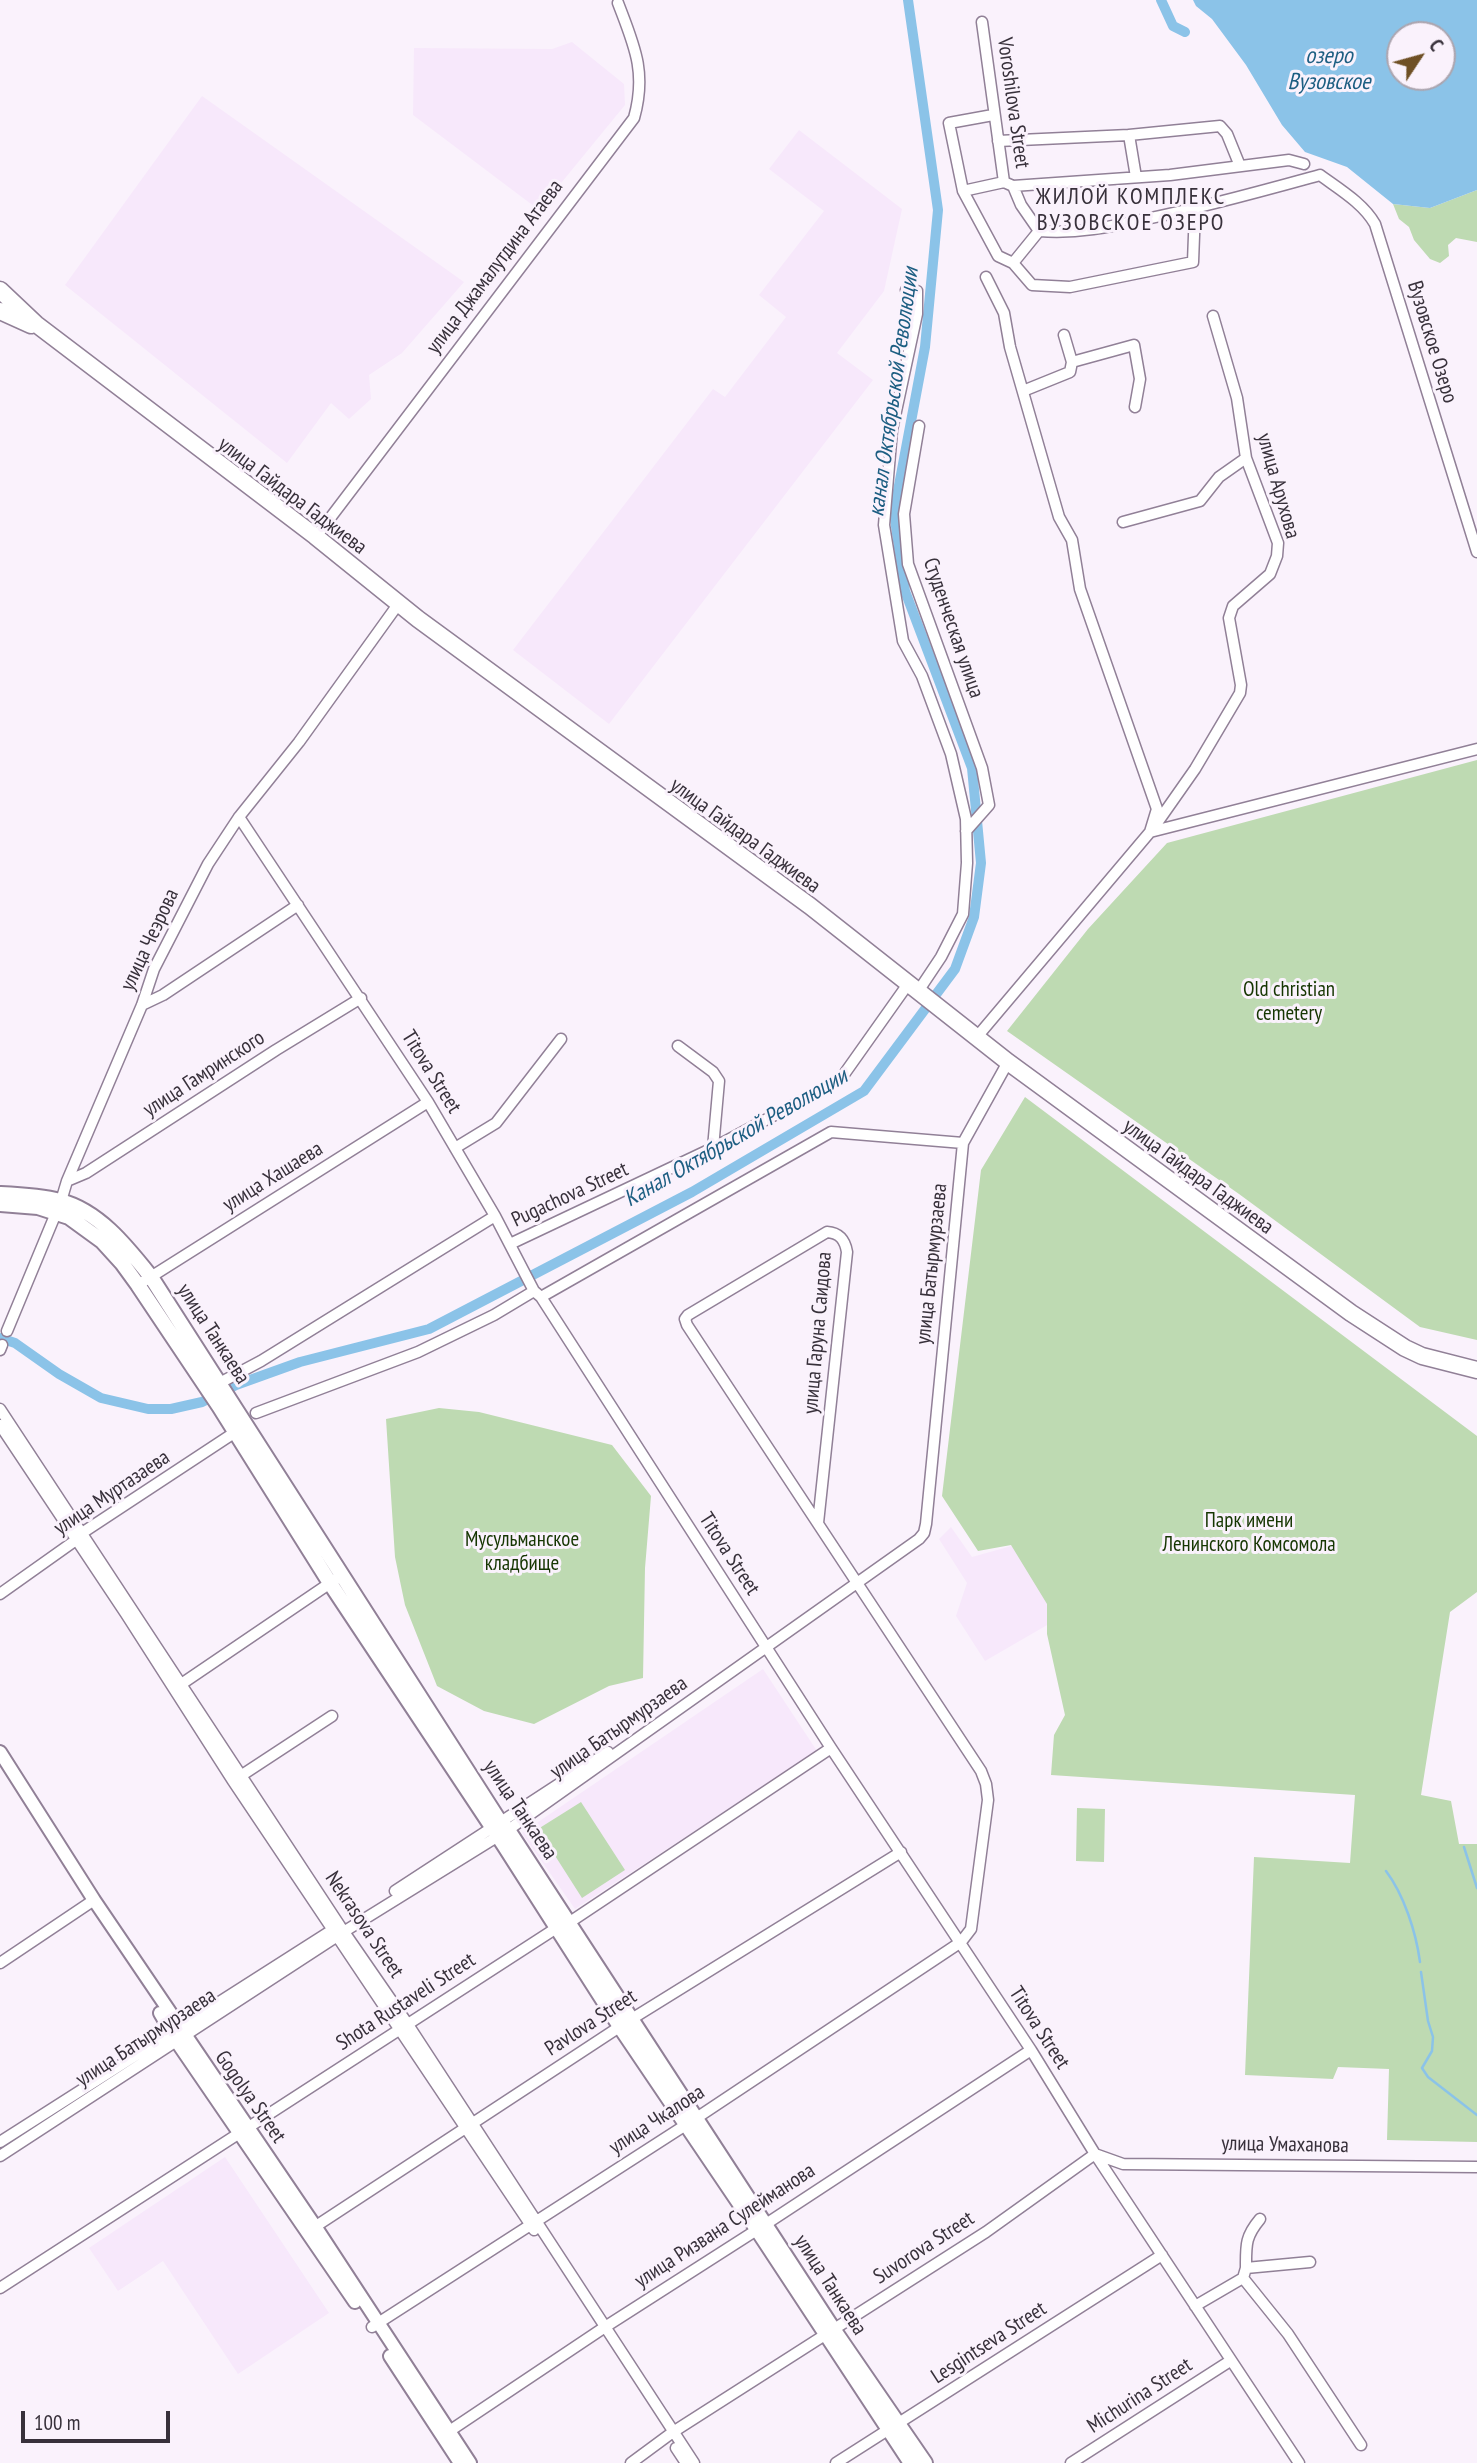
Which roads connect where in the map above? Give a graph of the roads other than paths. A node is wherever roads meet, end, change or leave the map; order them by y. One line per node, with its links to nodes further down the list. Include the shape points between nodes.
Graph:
1 (618, 3): 26 (street, улица Джамалутдина Атаева, via 640,68 634,118)
2 (982, 22): 3 (street, Voroshilova Street)
3 (993, 116): 5 (street, Voroshilova Street); 10 (street, via 950,123)
4 (1129, 135): 5 (street); 7 (street, via 1220,126); 8 (street)
5 (998, 141): 9 (street, Voroshilova Street)
6 (1304, 164): 7 (street, Voroshilova Street, via 1289,160)
7 (1240, 166): 8 (street, Voroshilova Street)
8 (1136, 177): 9 (street, Voroshilova Street)
9 (1009, 184): 10 (street); 12 (street)
10 (963, 191): 13 (street, via 998,256)
11 (1195, 209): 12 (street, via 1081,232); 13 (street, via 1193,262 1069,287 1032,285); 27 (street, Вузовское Озеро, via 1320,175 1368,213)
12 (1039, 231): 13 (street)
13 (1013, 263)
14 (986, 277): 21 (street, via 1004,313)
15 (0, 290): 26 (main road, улица Гайдара Гаджиева, via 36,324)
16 (906, 290): 31 (street, Pugachova Street, via 917,291 917,314 892,430 884,525 903,641 922,676 951,754)
17 (0, 311): 26 (main road, улица Гайдара Гаджиева, via 35,327)
18 (1213, 316): 24 (street, улица Арухова, via 1237,398)
19 (1064, 335): 20 (street)
20 (1072, 362): 21 (street, via 1070,372); 22 (street, via 1134,345 1140,379)
21 (1023, 391): 32 (street, via 1059,517 1072,540 1080,589 1157,809)
22 (1135, 407)
23 (919, 426): 31 (street, Студенческая улица, via 904,514 908,564 982,768 989,805)
24 (1247, 458): 25 (street, via 1220,477 1200,501); 32 (street, улица Арухова, via 1278,543 1278,556 1270,574 1233,606 1229,618 1240,693 1195,769)
25 (1123, 522)
26 (315, 537): 28 (main road, улица Гайдара Гаджиева)
27 (1477, 552)
28 (398, 604): 30 (street, улица Чеэрова); 34 (main road, улица Гайдара Гаджиева)
29 (1477, 749): 32 (street)
30 (239, 817): 33 (street, Titova Street); 36 (street, улица Чеэрова, via 208,864 153,970)
31 (966, 831): 34 (street, Pugachova Street, via 963,914 941,957)
32 (1150, 832): 37 (street, улица Арухова)
33 (298, 905): 35 (street, Titova Street); 36 (street)
34 (913, 988): 37 (main road, улица Гайдара Гаджиева); 44 (street, Pugachova Street, via 839,1080)
35 (361, 998): 41 (street, Titova Street); 45 (street, улица Гамринского, via 86,1174)
36 (142, 1005): 45 (street, улица Чеэрова)
37 (976, 1037): 40 (main road, улица Гайдара Гаджиева)
38 (561, 1039): 43 (street, via 496,1123)
39 (678, 1046): 44 (street, via 719,1081)
40 (1008, 1063): 42 (street, улица Батырмурзаева); 54 (main road, улица Гайдара Гаджиева, via 1350,1315 1421,1359)
41 (428, 1102): 43 (street, Titova Street); 51 (street, улица Хашаева)
42 (963, 1143): 52 (street, улица Муртазаева, via 831,1132); 62 (street, улица Батырмурзаева, via 924,1533)
43 (455, 1148): 49 (street, Titova Street)
44 (713, 1149): 50 (street, Pugachova Street)
45 (67, 1181): 48 (street, улица Чеэрова)
46 (0, 1194): 48 (main road)
47 (0, 1204): 48 (main road)
48 (58, 1206): 51 (main road, улица Танкаева); 53 (street, улица Чеэрова)
49 (495, 1216): 50 (street, Titova Street); 55 (street, Pugachova Street)
50 (510, 1244): 52 (street, Titova Street)
51 (145, 1281): 55 (main road, улица Танкаева)
52 (537, 1294): 57 (street, улица Муртазаева, via 418,1352); 64 (street, Titova Street)
53 (7, 1331)
54 (1477, 1371)
55 (216, 1386): 57 (main road, улица Танкаева, via 224,1402)
56 (0, 1409): 60 (street, Nekrasova Street)
57 (246, 1423): 60 (street, улица Муртазаева); 61 (main road, улица Танкаева)
58 (0, 1425): 60 (street, Nekrasova Street)
59 (818, 1523): 59 (street, улица Гаруна Саидова, via 685,1319 827,1232 834,1232 841,1236 847,1252); 62 (street, улица Гаруна Саидова)
60 (79, 1537): 63 (street, улица Муртазаева); 65 (street, Nekrasova Street)
61 (336, 1579): 65 (street); 71 (main road, улица Танкаева)
62 (856, 1582): 64 (street, улица Батырмурзаева); 76 (street, улица Гаруна Саидова, via 986,1784 988,1800 972,1924)
63 (0, 1594)
64 (767, 1647): 67 (street, Titova Street); 71 (street, улица Батырмурзаева)
65 (178, 1687): 70 (street, Nekrasova Street)
66 (332, 1716): 70 (street)
67 (831, 1748): 72 (street, Titova Street); 74 (street, Shota Rustaveli Street)
68 (0, 1752): 69 (street, Gogolya Street)
69 (3, 1767): 73 (street, Gogolya Street)
70 (237, 1778): 75 (street, Nekrasova Street)
71 (499, 1828): 74 (main road, улица Танкаева); 75 (street, улица Батырмурзаева)
72 (901, 1852): 76 (street, Titova Street); 78 (street, Pavlova Street)
73 (91, 1903): 77 (street); 80 (street, Gogolya Street)
74 (564, 1924): 78 (main road, улица Танкаева); 79 (street, Shota Rustaveli Street)
75 (339, 1930): 79 (street, Nekrasova Street); 80 (street, улица Батырмурзаева)
76 (961, 1942): 81 (street, Titova Street); 82 (street, улица Чкалова)
77 (0, 1963)
78 (626, 2024): 82 (main road, улица Танкаева); 83 (street, Pavlova Street)
79 (404, 2025): 83 (street, Nekrasova Street); 84 (street, Shota Rustaveli Street)
80 (178, 2034): 84 (street, Gogolya Street); 85 (street, улица Батырмурзаева); 87 (street, улица Батырмурзаева)
81 (1031, 2050): 86 (street, Titova Street); 91 (street, улица Ризвана Сулейманова)
82 (691, 2122): 90 (street, улица Чкалова); 91 (main road, улица Танкаева)
83 (468, 2126): 90 (street, Nekrasova Street); 92 (street, Pavlova Street)
84 (245, 2131): 92 (street, Gogolya Street); 96 (street, Shota Rustaveli Street)
85 (0, 2142)
86 (1095, 2154): 88 (street, улица Умаханова, via 1123,2164); 93 (street, Titova Street); 100 (street, Suvorova Street, via 986,2232)
87 (0, 2156)
88 (1477, 2166)
89 (1260, 2219): 95 (street, via 1246,2240)
90 (533, 2223): 98 (street, улица Чкалова); 99 (street, Nekrasova Street)
91 (762, 2227): 99 (street, улица Ризвана Сулейманова); 100 (main road, улица Танкаева)
92 (311, 2230): 98 (street, Gogolya Street)
93 (1162, 2255): 97 (street, Titova Street); 102 (street, Lesgintseva Street)
94 (1310, 2262): 95 (street)
95 (1245, 2273): 97 (street); 105 (street)
96 (0, 2288)
97 (1195, 2306): 101 (street, Titova Street)
98 (375, 2325): 103 (street, Gogolya Street)
99 (603, 2329): 103 (street, улица Ризвана Сулейманова); 104 (street, Nekrasova Street)
100 (829, 2332): 102 (main road, улица Танкаева); 104 (street, Suvorova Street)
101 (1230, 2361): 114 (street, Michurina Street); 115 (street, Titova Street)
102 (893, 2427): 111 (street, Lesgintseva Street); 112 (main road, улица Танкаева); 113 (main road, улица Танкаева)
103 (446, 2433): 106 (street, Gogolya Street); 107 (street, Gogolya Street)
104 (671, 2435): 108 (street, Suvorova Street); 109 (street, Nekrasova Street); 110 (street, Nekrasova Street)
105 (1361, 2445)
106 (460, 2463)
107 (470, 2463)
108 (631, 2463)
109 (686, 2463)
110 (694, 2463)
111 (836, 2463)
112 (911, 2463)
113 (925, 2463)
114 (1071, 2463)
115 (1299, 2463)

